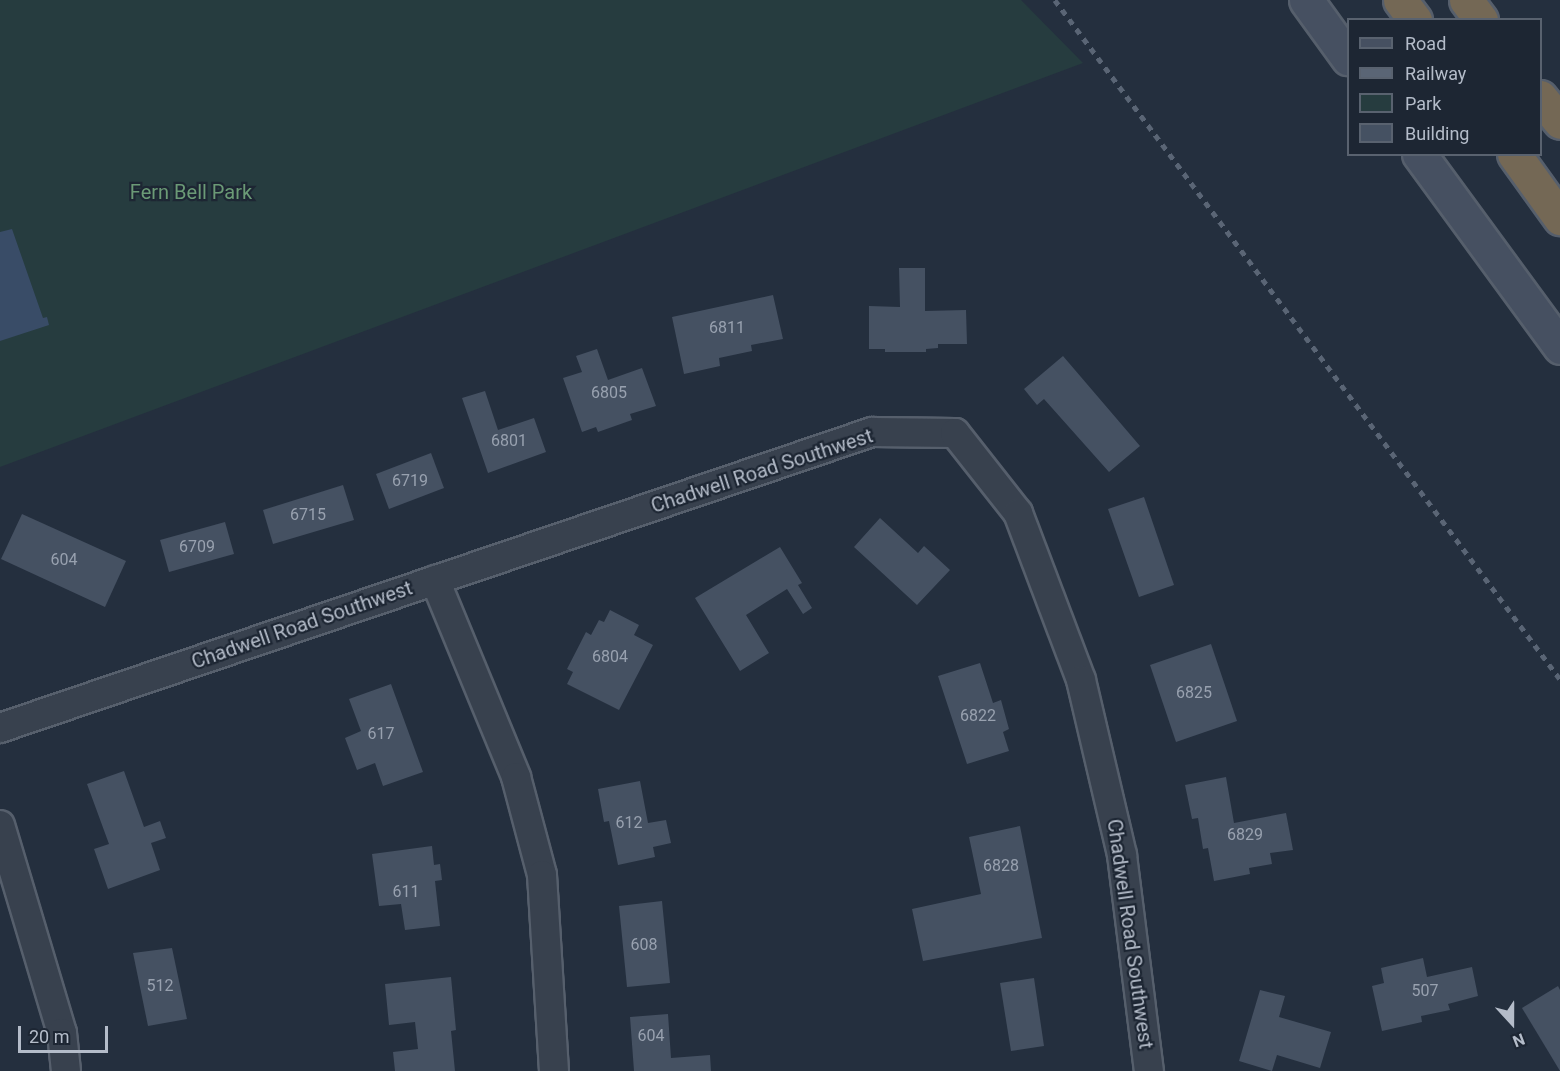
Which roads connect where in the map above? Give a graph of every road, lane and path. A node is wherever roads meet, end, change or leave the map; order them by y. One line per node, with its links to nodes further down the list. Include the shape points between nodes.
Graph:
1 (1306, 0): 6 (main road)
2 (1400, 0): 4 (highway)
3 (1466, 0): 5 (highway)
4 (1414, 18)
5 (1480, 18)
6 (1347, 57)
7 (1542, 100): 8 (highway)
8 (1560, 123)
9 (1420, 156): 12 (main road)
10 (1515, 156): 11 (highway)
11 (1560, 218)
12 (1560, 347)
13 (435, 580): 14 (street, Chadwell Road Southwest); 17 (street, via 516,777 542,875); 18 (street, Chadwell Road Southwest, via 872,432 955,433 1018,513 1081,680 1122,855)
14 (0, 728)
15 (0, 825): 16 (street, via 62,1033)
16 (66, 1071)
17 (554, 1071)
18 (1149, 1071)

